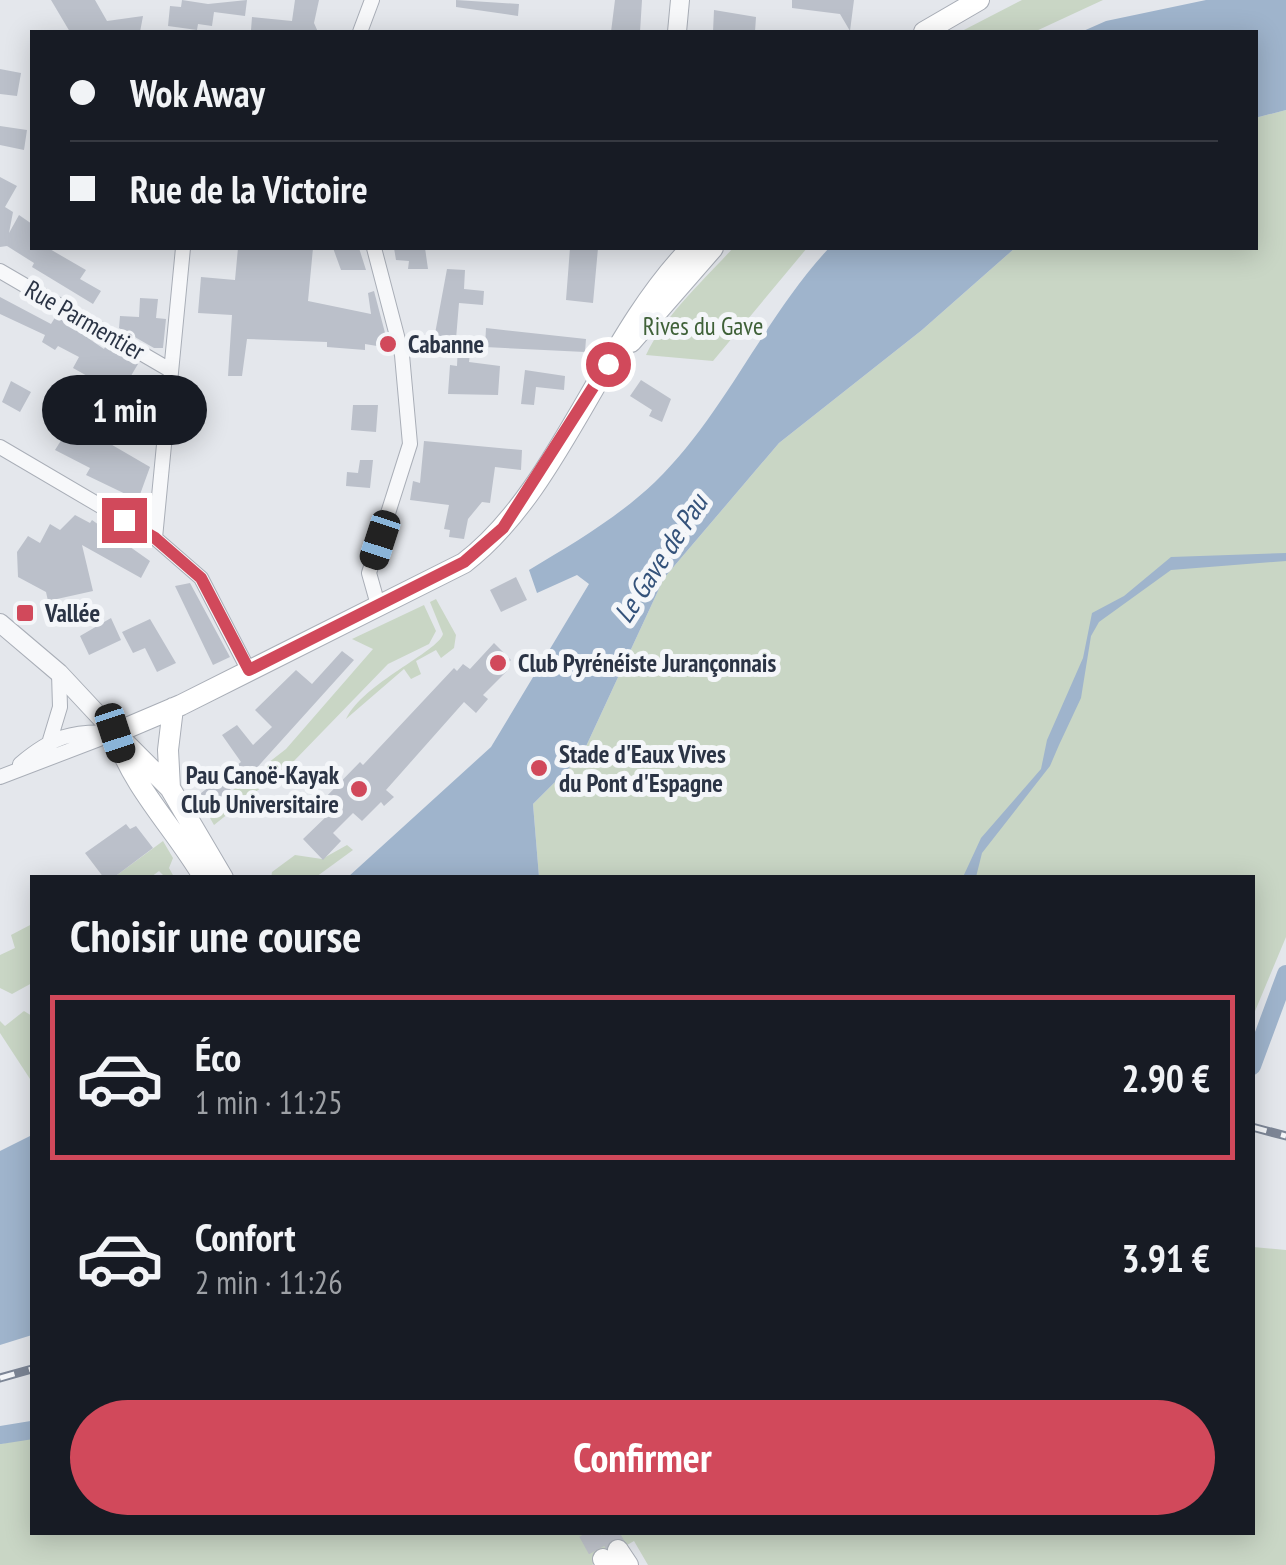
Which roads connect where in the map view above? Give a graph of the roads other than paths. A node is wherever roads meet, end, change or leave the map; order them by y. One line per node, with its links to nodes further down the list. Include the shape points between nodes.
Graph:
1 (372, 0): 4 (street)
2 (680, 0): 5 (street)
3 (979, 0): 6 (main road)
4 (361, 30)
5 (677, 30)
6 (927, 30)
7 (182, 250): 15 (street)
8 (375, 250): 18 (street, via 402,355 410,444 369,573)
9 (685, 250): 14 (main road)
10 (686, 250): 13 (street)
11 (711, 250): 13 (main road)
12 (0, 271): 15 (street, Rue Parmentier)
13 (682, 282): 14 (main road)
14 (608, 364): 18 (main road, via 484,548)
15 (170, 370): 17 (street)
16 (0, 447): 17 (street)
17 (155, 538): 20 (street, via 201,578)
18 (378, 605): 20 (main road)
19 (0, 623): 21 (street)
20 (249, 670): 22 (main road)
21 (58, 673): 23 (street); 24 (street, via 60,707)
22 (173, 708): 23 (main road); 26 (main road)
23 (115, 733): 24 (street, via 76,730); 25 (street); 26 (main road); 27 (main road, via 125,764)
24 (50, 740): 25 (street)
25 (6, 774)
26 (170, 788): 27 (main road)
27 (184, 829): 28 (main road); 29 (main road)
28 (203, 875)
29 (221, 875)

